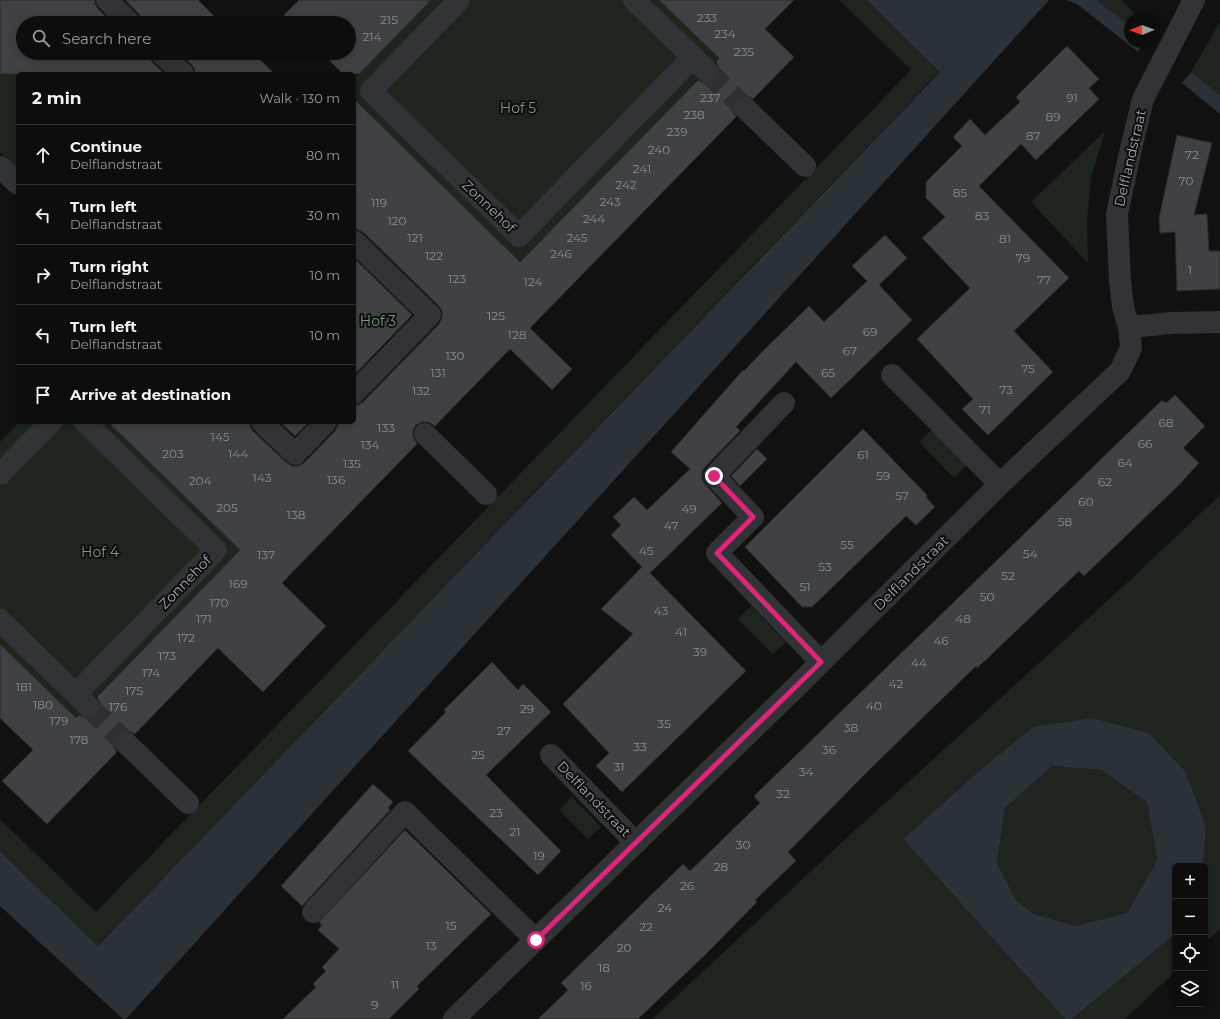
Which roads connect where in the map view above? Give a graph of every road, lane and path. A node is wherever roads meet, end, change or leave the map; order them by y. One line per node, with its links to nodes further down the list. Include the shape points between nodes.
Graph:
1 (107, 0): 5 (street)
2 (459, 0): 3 (street, Zonnehof, via 371,91 519,236 700,64)
3 (634, 0)
4 (1194, 0): 12 (street, Delflandstraat, via 1143,99 1117,214 1120,280 1123,307)
5 (123, 16)
6 (745, 108): 7 (street)
7 (805, 166)
8 (0, 167): 9 (street)
9 (16, 182)
10 (356, 243): 14 (street, via 430,315)
11 (1220, 322): 12 (street)
12 (1129, 327): 22 (street, Delflandstraat, via 1130,348 1120,371)
13 (892, 375): 22 (street)
14 (356, 391)
15 (784, 403): 25 (street, via 714,476 753,517 717,553)
16 (48, 424): 21 (street)
17 (87, 424): 24 (street, Zonnehof, via 216,550 82,700)
18 (264, 424): 19 (street, via 295,454)
19 (324, 424)
20 (425, 434): 23 (street)
21 (0, 474)
22 (1000, 484): 25 (street, Delflandstraat)
23 (486, 494)
24 (0, 620)
25 (821, 662): 29 (street, Delflandstraat)
26 (126, 743): 28 (street)
27 (551, 755): 29 (street, Delflandstraat)
28 (188, 803)
29 (636, 843): 31 (street, Delflandstraat)
30 (312, 912): 31 (street, via 405,812)
31 (536, 940): 32 (street, Delflandstraat)
32 (454, 1019)

